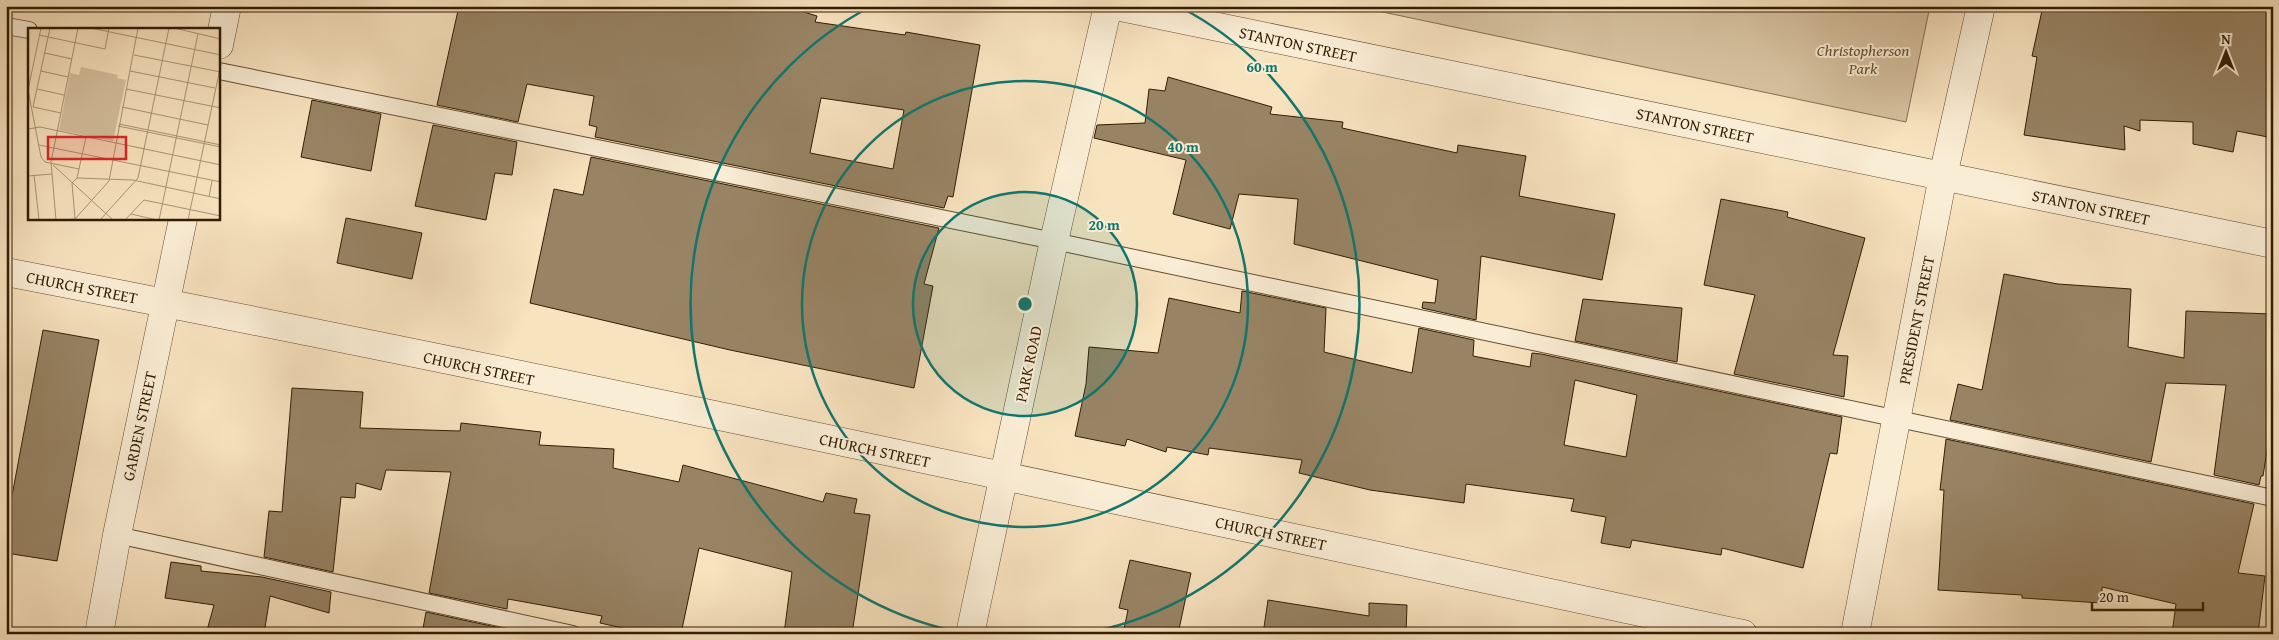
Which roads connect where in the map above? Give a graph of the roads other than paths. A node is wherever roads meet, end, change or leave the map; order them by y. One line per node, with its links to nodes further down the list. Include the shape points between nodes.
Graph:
1 (227, 6): 7 (street)
2 (1108, 6): 11 (street, PARK ROAD)
3 (1116, 6): 9 (street, STANTON STREET)
4 (1981, 6): 9 (street, PRESIDENT STREET)
5 (6, 26): 6 (lane)
6 (28, 30)
7 (220, 40)
8 (220, 71): 11 (lane)
9 (1943, 176): 12 (street, STANTON STREET); 15 (street, PRESIDENT STREET)
10 (183, 220): 14 (street, GARDEN STREET)
11 (1054, 241): 15 (lane); 16 (street, PARK ROAD)
12 (2273, 244)
13 (6, 272): 14 (street, CHURCH STREET)
14 (165, 303): 16 (street, CHURCH STREET); 18 (street, GARDEN STREET)
15 (1897, 420): 17 (lane); 23 (street, PRESIDENT STREET)
16 (1005, 477): 21 (street, PARK ROAD); 22 (street, CHURCH STREET)
17 (2273, 498)
18 (116, 535): 19 (street, GARDEN STREET); 20 (lane)
19 (99, 634)
20 (573, 634)
21 (970, 634)
22 (1743, 634)
23 (1855, 634)

